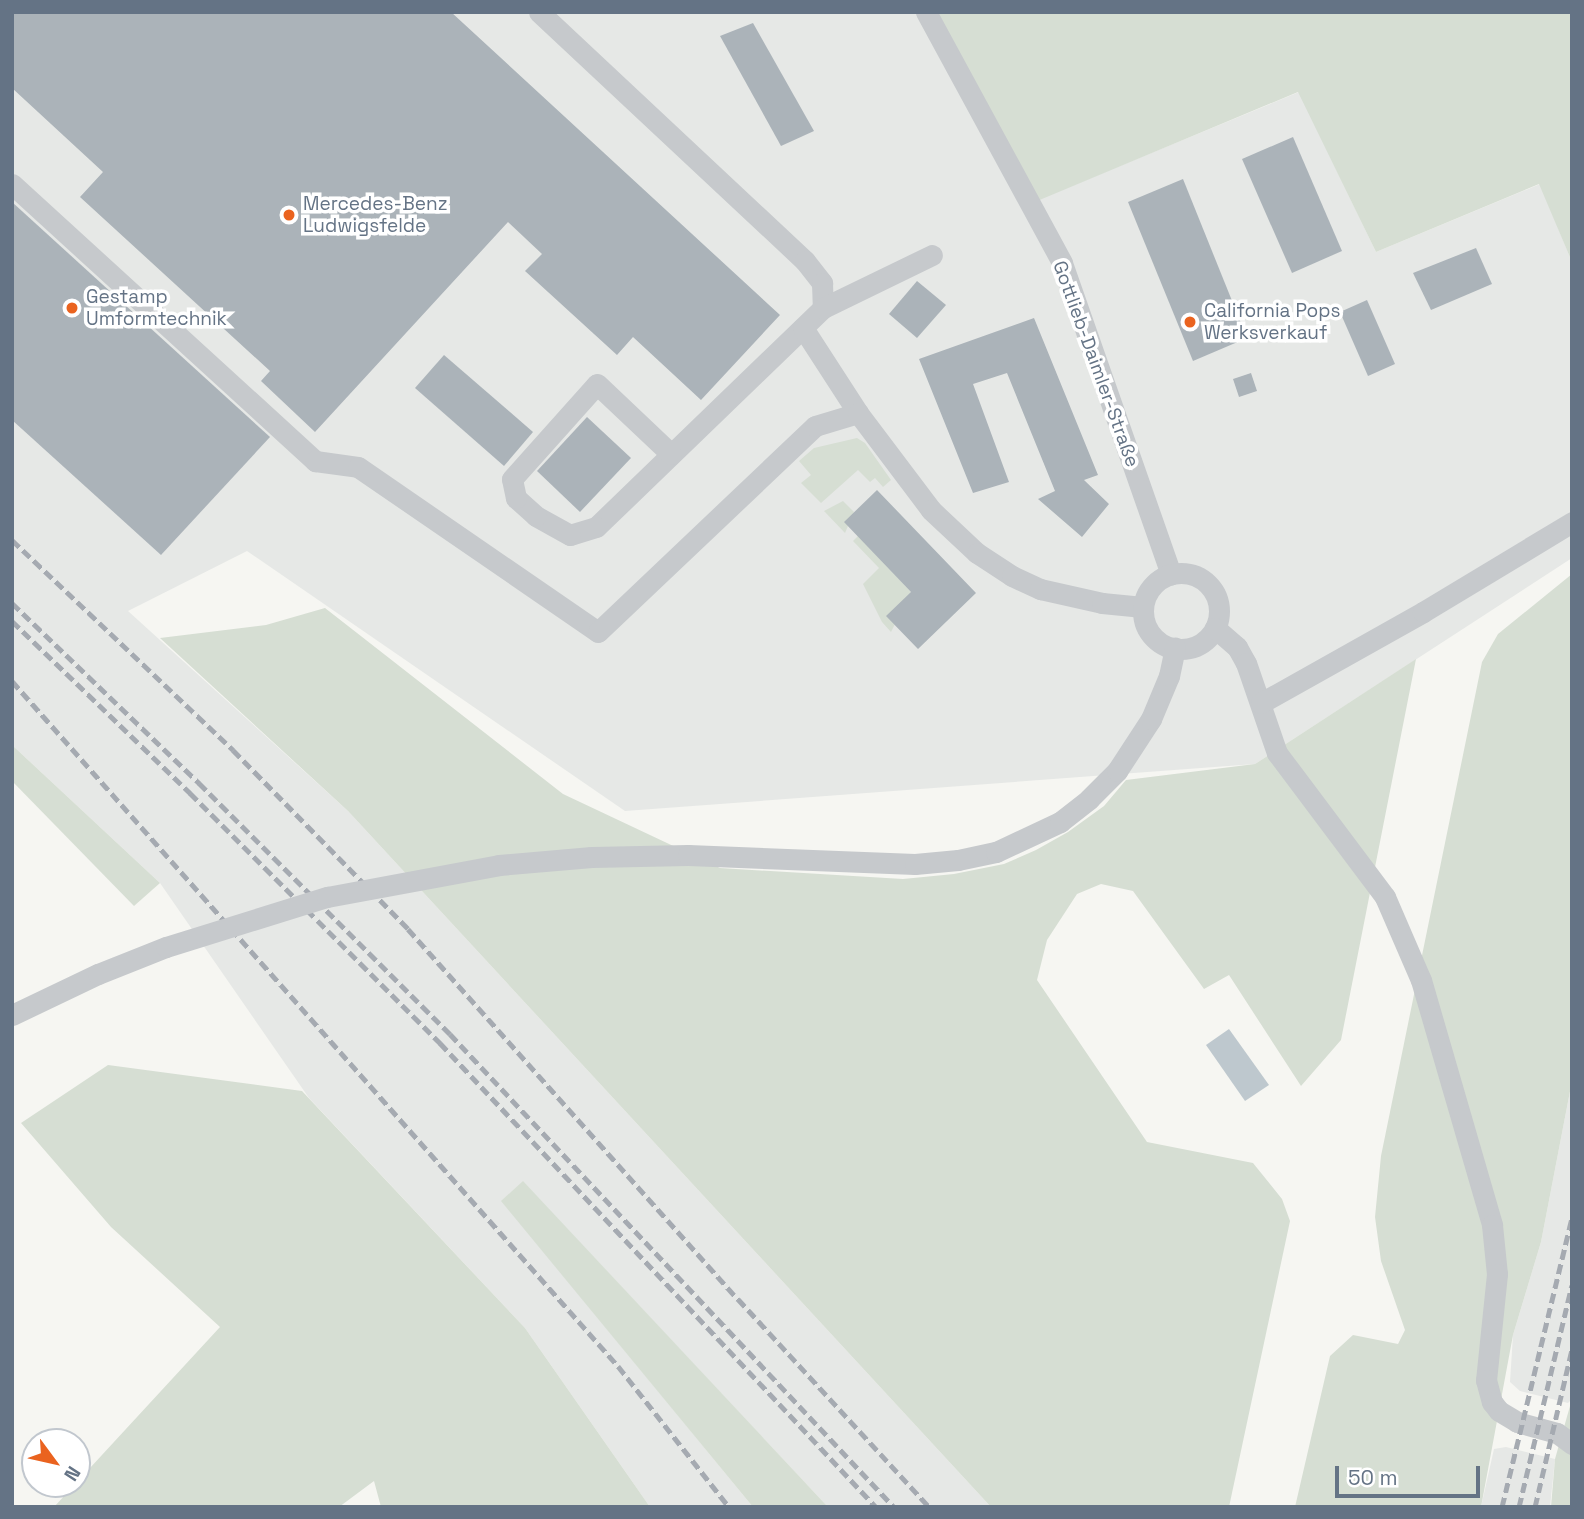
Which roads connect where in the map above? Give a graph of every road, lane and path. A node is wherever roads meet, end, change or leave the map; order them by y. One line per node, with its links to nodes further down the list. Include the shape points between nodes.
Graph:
1 (539, 12): 5 (street, via 804,261 821,283)
2 (926, 12): 10 (street, Gottlieb-Daimler-Straße, via 1062,264)
3 (12, 184): 7 (street, via 316,461 358,467 598,632 815,426)
4 (932, 255): 5 (street)
5 (824, 308): 6 (street)
6 (803, 328): 7 (street); 8 (street)
7 (858, 413): 11 (street, via 931,510 977,553 1040,589)
8 (671, 454): 8 (street, via 596,527 570,535 536,516 516,498 512,479 597,384)
9 (1572, 522): 14 (street)
10 (1171, 574): 11 (street, via 1152,586); 12 (street, via 1195,575 1213,589 1219,608)
11 (1143, 607): 13 (street, via 1147,629 1164,645)
12 (1215, 628): 13 (street, via 1198,645); 14 (street, via 1237,647)
13 (1175, 648): 15 (street, bridge, via 1152,719 1117,771 1060,822 996,852 915,864 663,855 499,865 327,897 166,947)
14 (1261, 703): 16 (street, via 1277,753 1385,897 1421,980 1492,1225 1497,1274 1486,1380 1492,1402 1517,1422 1558,1433)
15 (12, 1015)
16 (1572, 1444)

